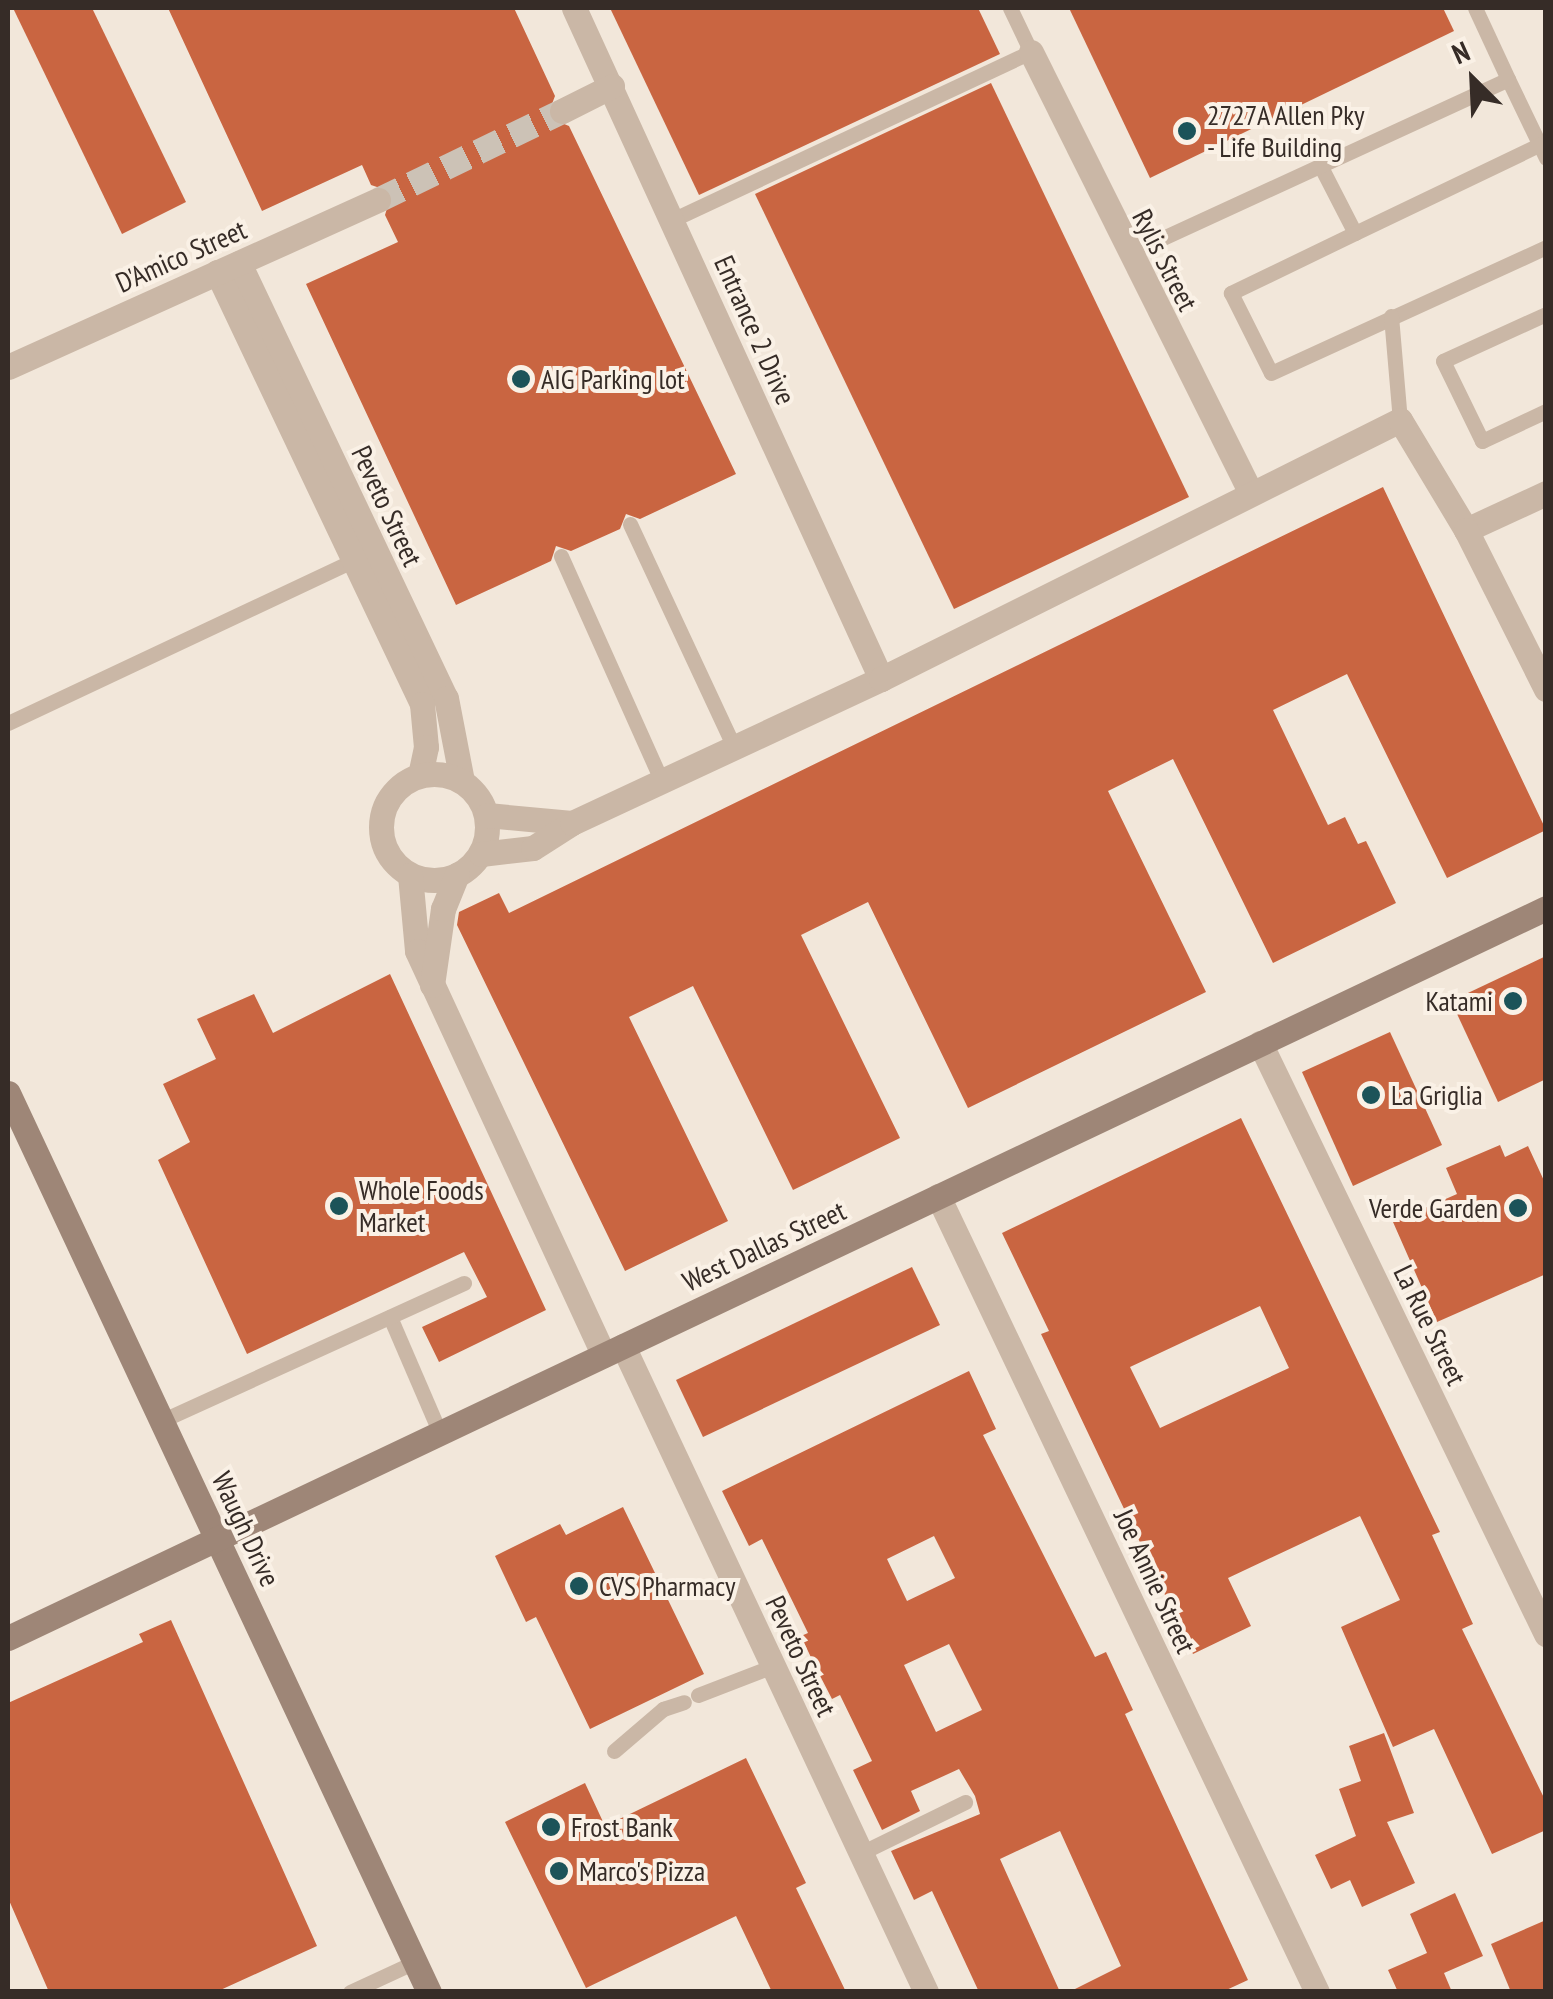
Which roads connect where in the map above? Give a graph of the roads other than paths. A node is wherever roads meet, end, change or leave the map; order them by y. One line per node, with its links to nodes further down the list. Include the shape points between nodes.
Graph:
1 (574, 8): 6 (street, Entrance 2 Drive)
2 (1010, 8): 4 (lane)
3 (1475, 8): 5 (lane)
4 (1031, 52): 11 (lane); 14 (street, Rylis Street)
5 (1508, 79): 8 (lane); 9 (lane)
6 (612, 86): 7 (street); 11 (street, Entrance 2 Drive)
7 (562, 110)
8 (1542, 152): 12 (lane)
9 (1320, 165): 12 (lane); 14 (lane)
10 (378, 200): 15 (street, D'Amico Street)
11 (672, 220): 27 (street, Entrance 2 Drive)
12 (1355, 233): 17 (lane, via 1231,293 1271,373)
13 (1546, 248): 17 (lane)
14 (1128, 254): 21 (street, Rylis Street)
15 (228, 268): 18 (street, D'Amico Street); 26 (street, Peveto Street); 32 (street, Peveto Street, via 446,698)
16 (1546, 314): 19 (lane, via 1443,361 1482,441)
17 (1391, 316): 20 (lane)
18 (8, 367)
19 (1546, 411)
20 (1400, 420): 21 (street); 24 (street)
21 (1250, 492): 27 (street)
22 (1546, 493): 24 (street)
23 (630, 524): 30 (lane)
24 (1466, 530): 28 (street)
25 (561, 556): 33 (lane)
26 (353, 560): 29 (lane); 31 (street, Peveto Street, via 422,704 426,747)
27 (881, 678): 30 (street)
28 (1546, 689)
29 (8, 724)
30 (735, 749): 33 (street)
31 (420, 775): 32 (street); 37 (street, via 396,790 380,829 389,856)
32 (462, 781): 34 (street)
33 (662, 782): 35 (street)
34 (487, 815): 35 (street); 36 (street)
35 (572, 823): 36 (street, via 533,848)
36 (481, 854): 38 (street)
37 (410, 875): 38 (street); 40 (street, Peveto Street, via 417,951)
38 (457, 876): 40 (street, via 443,910)
39 (1546, 908): 41 (main road, West Dallas Street)
40 (432, 985): 46 (street, Peveto Street)
41 (1260, 1043): 43 (main road, West Dallas Street); 50 (street, La Rue Street)
42 (8, 1093): 47 (main road, Waugh Drive)
43 (938, 1196): 46 (main road, West Dallas Street); 60 (street, Joe Annie Street)
44 (464, 1283): 45 (lane)
45 (390, 1317): 47 (lane); 48 (lane)
46 (613, 1350): 48 (main road, West Dallas Street); 52 (street, Peveto Street)
47 (162, 1421): 49 (main road, Waugh Drive)
48 (440, 1433): 49 (main road, West Dallas Street)
49 (218, 1538): 51 (main road, West Dallas Street); 56 (main road, Waugh Drive)
50 (1546, 1634)
51 (8, 1638)
52 (773, 1666): 53 (lane, via 663,1709); 55 (street, Peveto Street)
53 (614, 1750)
54 (965, 1802): 55 (lane)
55 (861, 1853): 59 (street, Peveto Street)
56 (415, 1962): 57 (lane); 58 (main road, Waugh Drive)
57 (350, 1992)
58 (429, 1992)
59 (926, 1992)
60 (1317, 1992)

